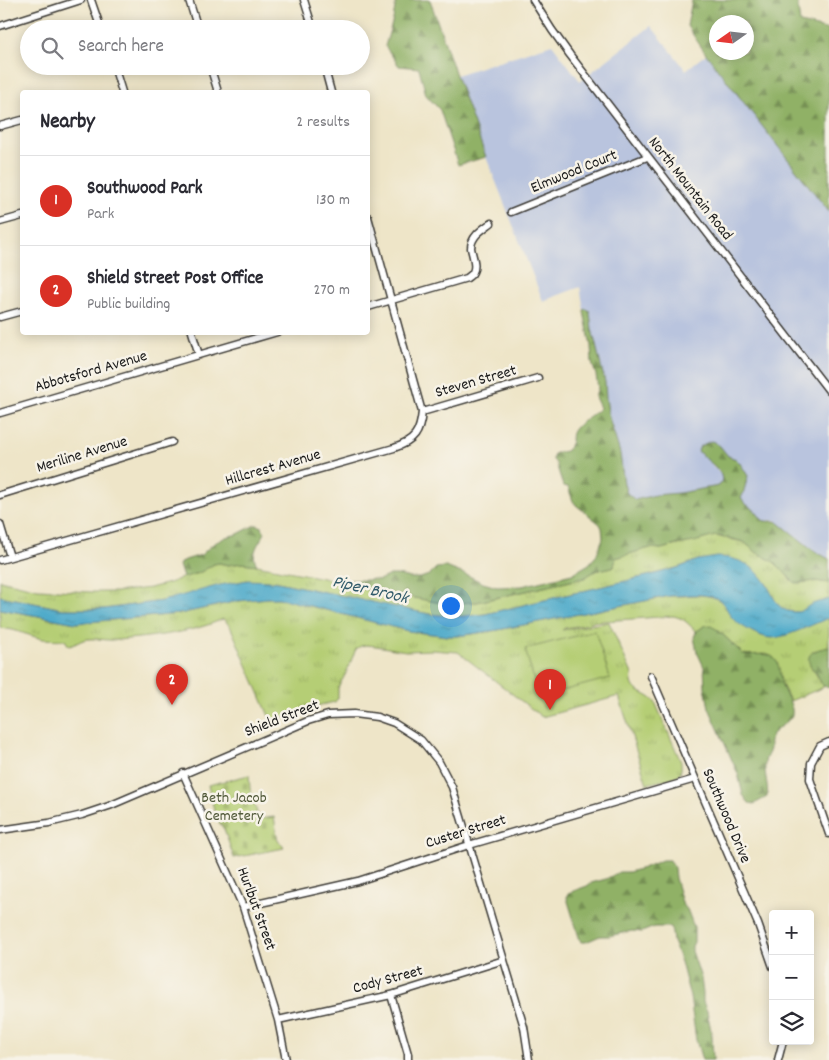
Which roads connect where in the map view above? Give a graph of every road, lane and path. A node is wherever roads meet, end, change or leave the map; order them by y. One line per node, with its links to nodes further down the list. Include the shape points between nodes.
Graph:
1 (81, 0): 9 (street)
2 (92, 0): 6 (street)
3 (189, 0): 7 (street)
4 (304, 0): 8 (street)
5 (533, 0): 18 (street, North Mountain Road)
6 (98, 20)
7 (195, 20)
8 (310, 20)
9 (0, 26)
10 (117, 75): 13 (street)
11 (213, 75): 14 (street)
12 (326, 75): 15 (street)
13 (122, 90)
14 (217, 90)
15 (330, 90)
16 (20, 121): 17 (street)
17 (0, 126)
18 (647, 157): 19 (street, Elmwood Court); 32 (street, North Mountain Road)
19 (511, 212)
20 (20, 217): 21 (street)
21 (0, 222)
22 (491, 223): 24 (street, via 474,239 471,246 473,272 467,278)
23 (370, 224): 24 (street)
24 (391, 300): 25 (street); 33 (street)
25 (370, 305)
26 (20, 311): 27 (street)
27 (0, 317)
28 (193, 335): 30 (street)
29 (267, 335): 30 (street, Abbotsford Avenue)
30 (198, 355): 34 (street, Abbotsford Avenue)
31 (538, 378): 33 (street, Steven Street)
32 (829, 391)
33 (422, 412): 38 (street, Hillcrest Avenue, via 414,438 405,445)
34 (0, 413)
35 (172, 442): 36 (street, Meriline Avenue)
36 (0, 495)
37 (0, 524): 38 (street)
38 (10, 558): 39 (street, Hillcrest Avenue)
39 (0, 560)
40 (651, 676): 43 (street, Southwood Drive)
41 (829, 742): 45 (street, via 820,746 811,763 810,779)
42 (183, 773): 44 (street, Shield Street, via 82,815); 46 (street, Shield Street, via 328,715 377,717 394,723 421,740 439,762 452,786); 47 (street, Hurlbut Street)
43 (695, 778): 46 (street, Custer Street); 48 (street, Southwood Drive)
44 (0, 830)
45 (829, 834)
46 (469, 845): 47 (street, Custer Street, via 358,880); 49 (street, Shield Street)
47 (243, 907): 51 (street, Hurlbut Street)
48 (769, 956)
49 (504, 960): 50 (street, Cody Street); 55 (street, Shield Street, via 524,1027)
50 (391, 995): 51 (street, Cody Street); 54 (street)
51 (278, 1020): 53 (street, Hurlbut Street)
52 (782, 1045): 56 (street)
53 (286, 1060)
54 (408, 1060)
55 (529, 1060)
56 (778, 1060)

